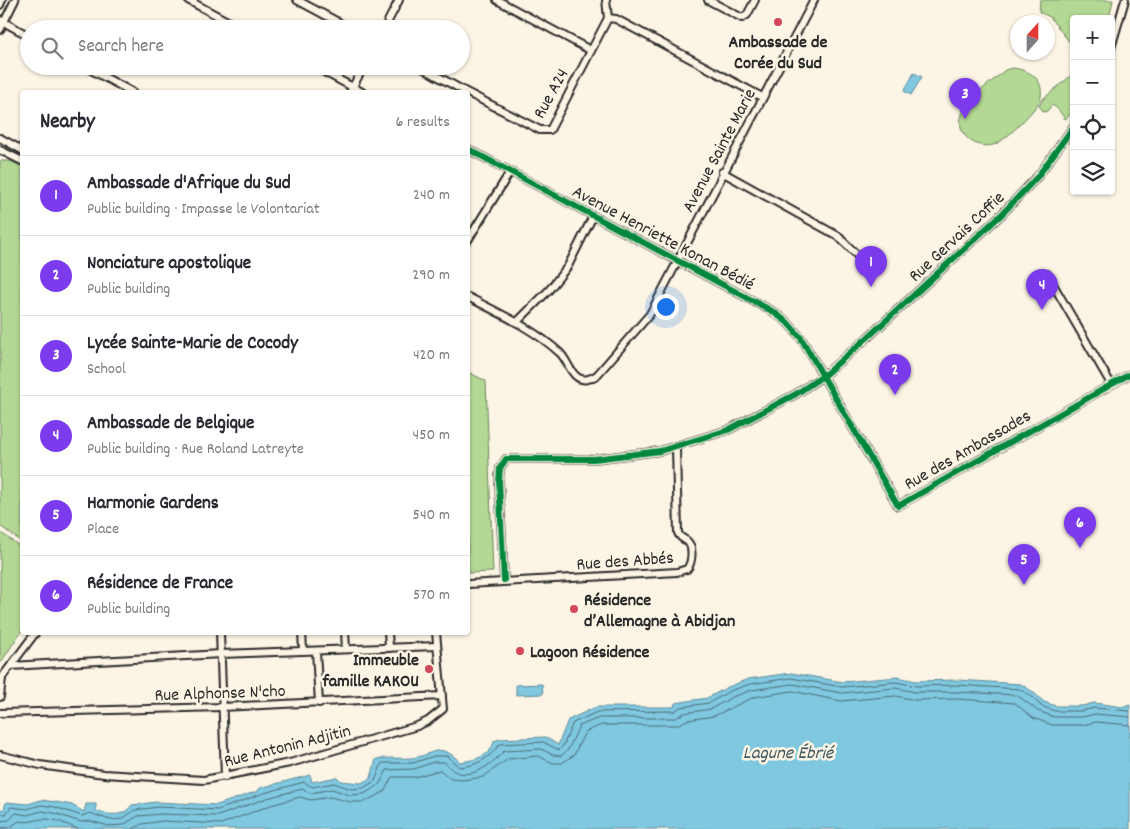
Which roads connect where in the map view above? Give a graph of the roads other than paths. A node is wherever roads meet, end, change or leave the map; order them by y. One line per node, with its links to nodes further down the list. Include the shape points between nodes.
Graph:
1 (2, 0): 12 (street)
2 (15, 0): 17 (street)
3 (188, 0): 14 (street)
4 (297, 0): 15 (street)
5 (400, 0): 16 (street)
6 (497, 0): 21 (street)
7 (606, 0): 13 (street)
8 (708, 0): 9 (street, via 742,18)
9 (755, 0)
10 (814, 0): 30 (street, Avenue Sainte Marie)
11 (1125, 0): 20 (street)
12 (0, 4)
13 (608, 18): 21 (street, Rue A24); 30 (street, via 616,19)
14 (225, 20)
15 (334, 20)
16 (389, 20)
17 (2, 21): 18 (street); 19 (street)
18 (0, 30)
19 (20, 31)
20 (1115, 34)
21 (590, 50): 29 (street, Rue A24, via 548,131)
22 (101, 75): 26 (street)
23 (327, 75): 27 (street)
24 (359, 75): 27 (street)
25 (435, 75): 28 (street, Rue A24)
26 (128, 90)
27 (351, 90)
28 (462, 90)
29 (470, 95)
30 (762, 97): 38 (street, Avenue Sainte Marie)
31 (1070, 132): 47 (street, Rue Gervais Coffie, via 1038,176 1002,214)
32 (0, 138): 33 (street)
33 (20, 149)
34 (0, 150): 36 (street)
35 (470, 150): 37 (street, Avenue Henriette Konan Bédié)
36 (20, 161)
37 (510, 172): 39 (street, Avenue Henriette Konan Bédié); 40 (street)
38 (722, 172): 41 (street, Avenue Sainte Marie); 42 (street, via 838,236)
39 (593, 216): 41 (street, Avenue Henriette Konan Bédié); 45 (street, via 568,266)
40 (470, 237)
41 (677, 261): 45 (street, Avenue Sainte Marie, via 647,320 591,379 575,376 562,355); 47 (street, Avenue Henriette Konan Bédié, via 787,322 801,338)
42 (866, 264)
43 (1047, 274): 48 (street)
44 (470, 298): 45 (street)
45 (516, 322)
46 (1130, 374): 48 (street, Rue des Ambassades)
47 (823, 376): 48 (street, Rue des Ambassades, via 898,506); 49 (street, Rue Gervais Coffie, via 742,424)
48 (1111, 384)
49 (676, 448): 50 (street, Rue Gervais Coffie, via 594,459 506,459 500,468 499,481); 50 (street, Rue des Abbés, via 678,533 687,541 691,551 687,569 595,578)
50 (504, 580): 51 (street, Rue des Abbés)
51 (470, 584)
52 (34, 635): 64 (street)
53 (220, 635): 63 (street)
54 (302, 635): 61 (street)
55 (345, 635): 60 (street)
56 (388, 635): 59 (street)
57 (436, 635): 58 (street)
58 (437, 646): 59 (street); 66 (street)
59 (389, 648): 60 (street)
60 (346, 649): 62 (street)
61 (302, 651): 62 (street); 63 (street)
62 (316, 651): 68 (street)
63 (221, 654): 64 (street); 70 (street)
64 (11, 666): 65 (street)
65 (1, 679): 67 (street)
66 (442, 696): 68 (street, Rue Alphonse N'cho); 73 (street, Rue Antonin Adjitin, via 443,709 416,726 290,763)
67 (0, 699): 69 (street)
68 (319, 703): 70 (street, Rue Alphonse N'cho)
69 (0, 706)
70 (222, 707): 71 (street, Rue Alphonse N'cho); 73 (street)
71 (0, 713)
72 (0, 755): 73 (street, Rue Antonin Adjitin, via 104,774 184,780)
73 (225, 777)

